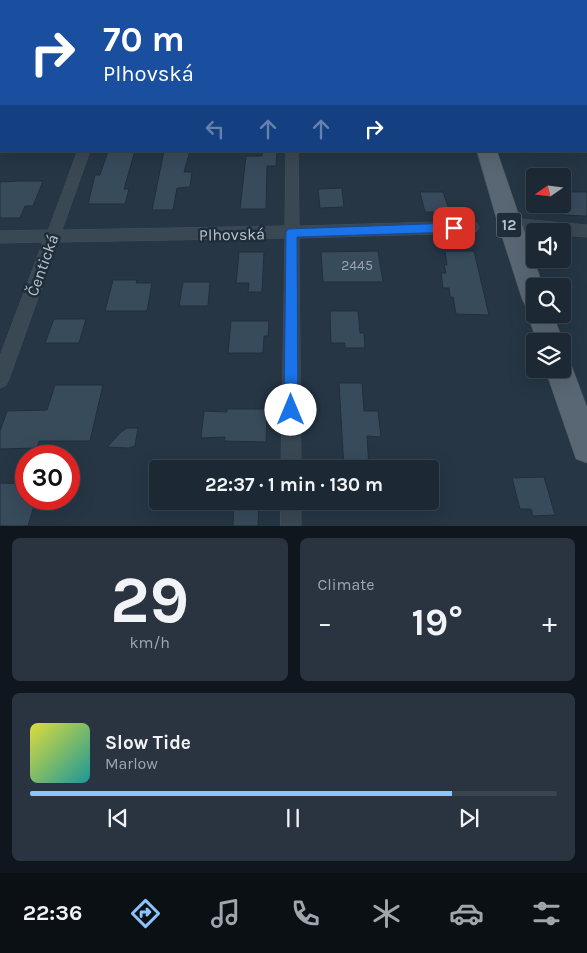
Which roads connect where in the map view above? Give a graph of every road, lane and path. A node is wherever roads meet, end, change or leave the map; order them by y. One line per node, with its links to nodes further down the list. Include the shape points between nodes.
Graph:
1 (84, 152): 9 (street, Čentická)
2 (292, 152): 7 (street)
3 (487, 152): 4 (main road, 12)
4 (509, 224): 6 (street); 10 (main road, 12)
5 (472, 227): 7 (street, Plhovská)
6 (587, 231)
7 (292, 232): 9 (street, Plhovská); 14 (street)
8 (0, 237): 9 (street, Plhovská)
9 (52, 237): 12 (street, Čentická)
10 (527, 278)
11 (562, 378): 13 (main road)
12 (0, 379)
13 (587, 448)
14 (291, 460)
15 (291, 510): 16 (street)
16 (291, 526)

